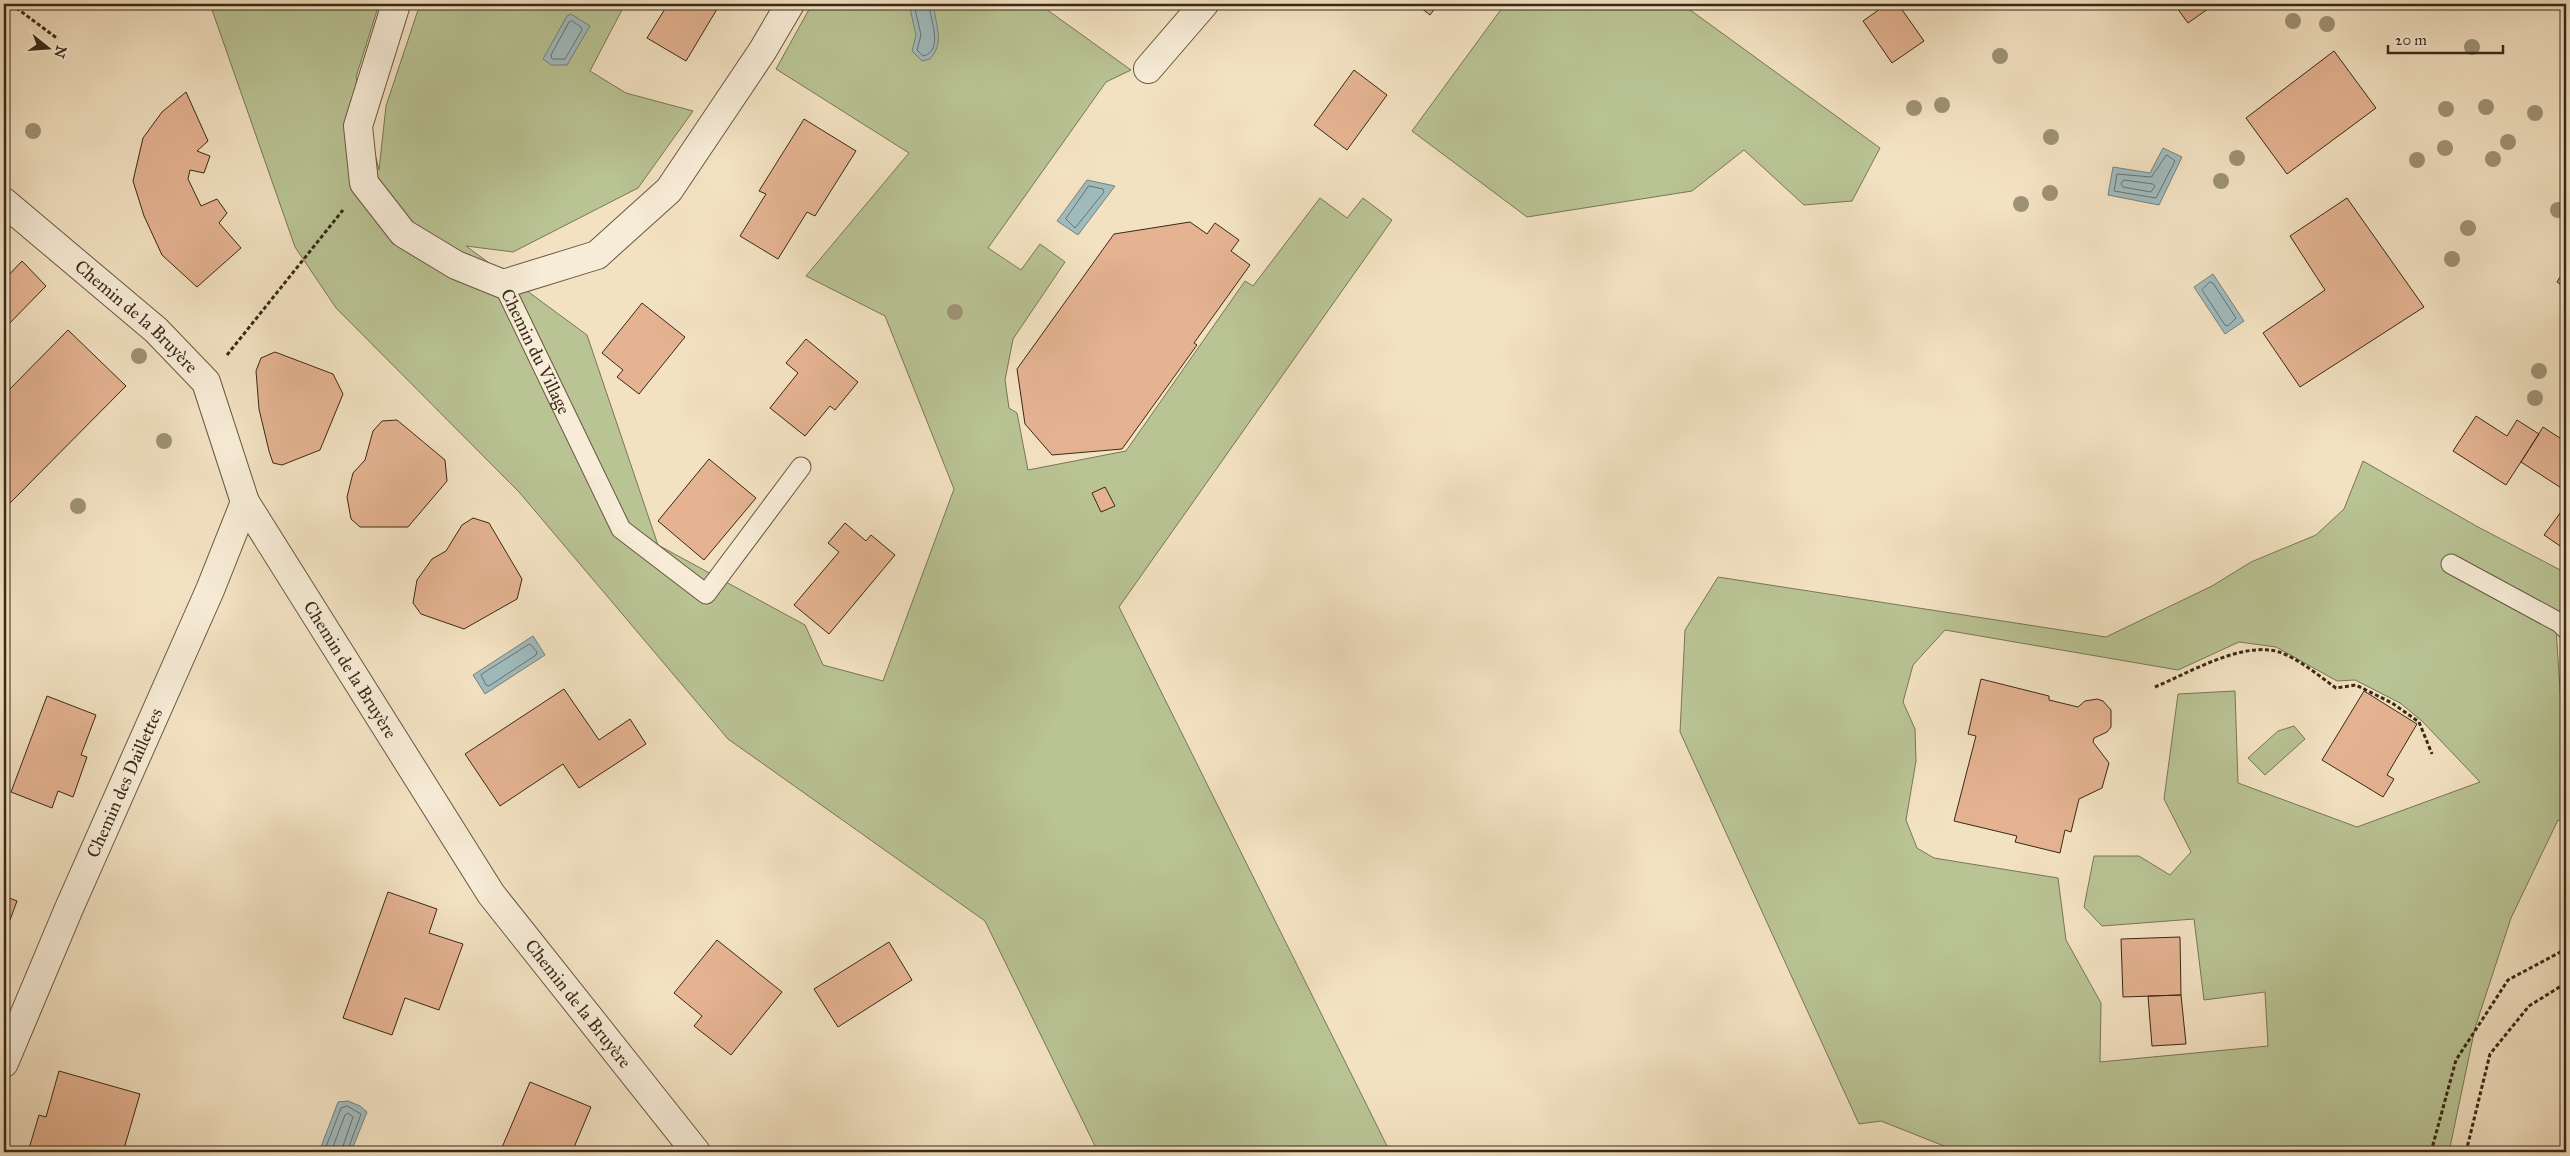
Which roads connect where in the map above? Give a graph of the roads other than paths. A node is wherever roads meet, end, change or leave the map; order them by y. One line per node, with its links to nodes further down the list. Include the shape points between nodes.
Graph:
1 (396, 4): 6 (street, via 358,126 364,183 403,233 456,265)
2 (790, 4): 6 (street, Chemin du Village, via 763,50 668,190 597,255)
3 (1204, 4): 4 (street)
4 (1148, 69)
5 (4, 202): 8 (street, Chemin de la Bruyère, via 156,330 206,382)
6 (503, 284): 7 (lane, Chemin du Village, via 621,529 706,594)
7 (801, 467)
8 (245, 502): 11 (street, Chemin des Daillettes, via 210,590); 12 (street, Chemin de la Bruyère, via 491,894)
9 (2452, 564): 10 (lane)
10 (2566, 629)
11 (4, 1063)
12 (696, 1152)

